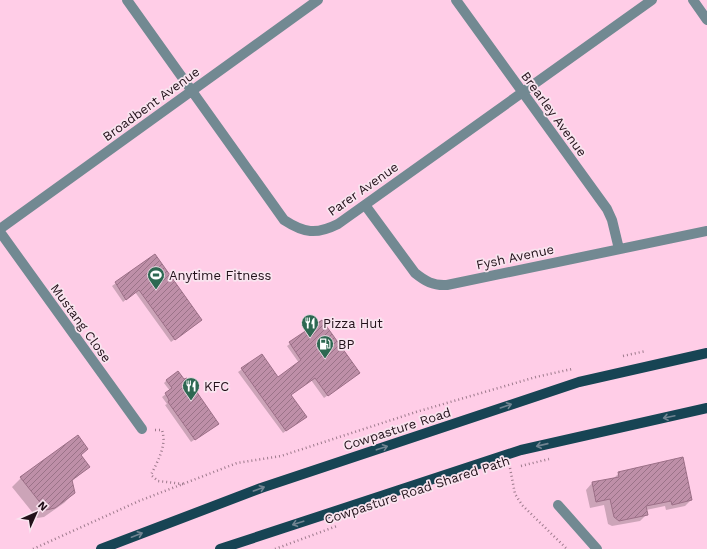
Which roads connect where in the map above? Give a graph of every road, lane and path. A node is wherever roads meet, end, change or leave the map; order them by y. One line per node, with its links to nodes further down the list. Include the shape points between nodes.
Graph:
1 (127, 0): 7 (street, Parer Avenue)
2 (318, 0): 7 (street, Broadbent Avenue)
3 (456, 0): 8 (street, Brearley Avenue)
4 (652, 0): 8 (street, Parer Avenue)
5 (693, 0): 6 (street)
6 (707, 20)
7 (192, 91): 9 (street, Parer Avenue, via 284,220 297,228 312,232 326,230); 11 (street, Broadbent Avenue)
8 (523, 92): 9 (street, Parer Avenue); 12 (street, Brearley Avenue, via 607,209)
9 (365, 205): 12 (street, Fysh Avenue, via 415,273 425,281 438,286)
10 (707, 230): 12 (street, Fysh Avenue)
11 (0, 231): 18 (street, Mustang Close)
12 (619, 249)
13 (651, 350): 15 (path)
14 (707, 353): 26 (main road, Cowpasture Road, one-way to 14, via 261,488 566,386)
15 (621, 357)
16 (574, 368): 22 (path, via 416,412 281,456 237,463)
17 (707, 408): 27 (main road, one-way to 27, via 521,450)
18 (142, 429): 22 (path, via 162,430 164,438 163,447 151,475 158,481)
19 (554, 458): 20 (path, Cowpasture Road Shared Path)
20 (518, 467)
21 (503, 470): 29 (path, Cowpasture Road Shared Path, via 510,468 515,494 522,505)
22 (184, 484): 25 (path, via 139,501)
23 (558, 505): 30 (street)
24 (341, 525): 28 (path, Cowpasture Road Shared Path)
25 (33, 549)
26 (101, 549)
27 (220, 549)
28 (275, 549)
29 (567, 549)
30 (597, 549)

